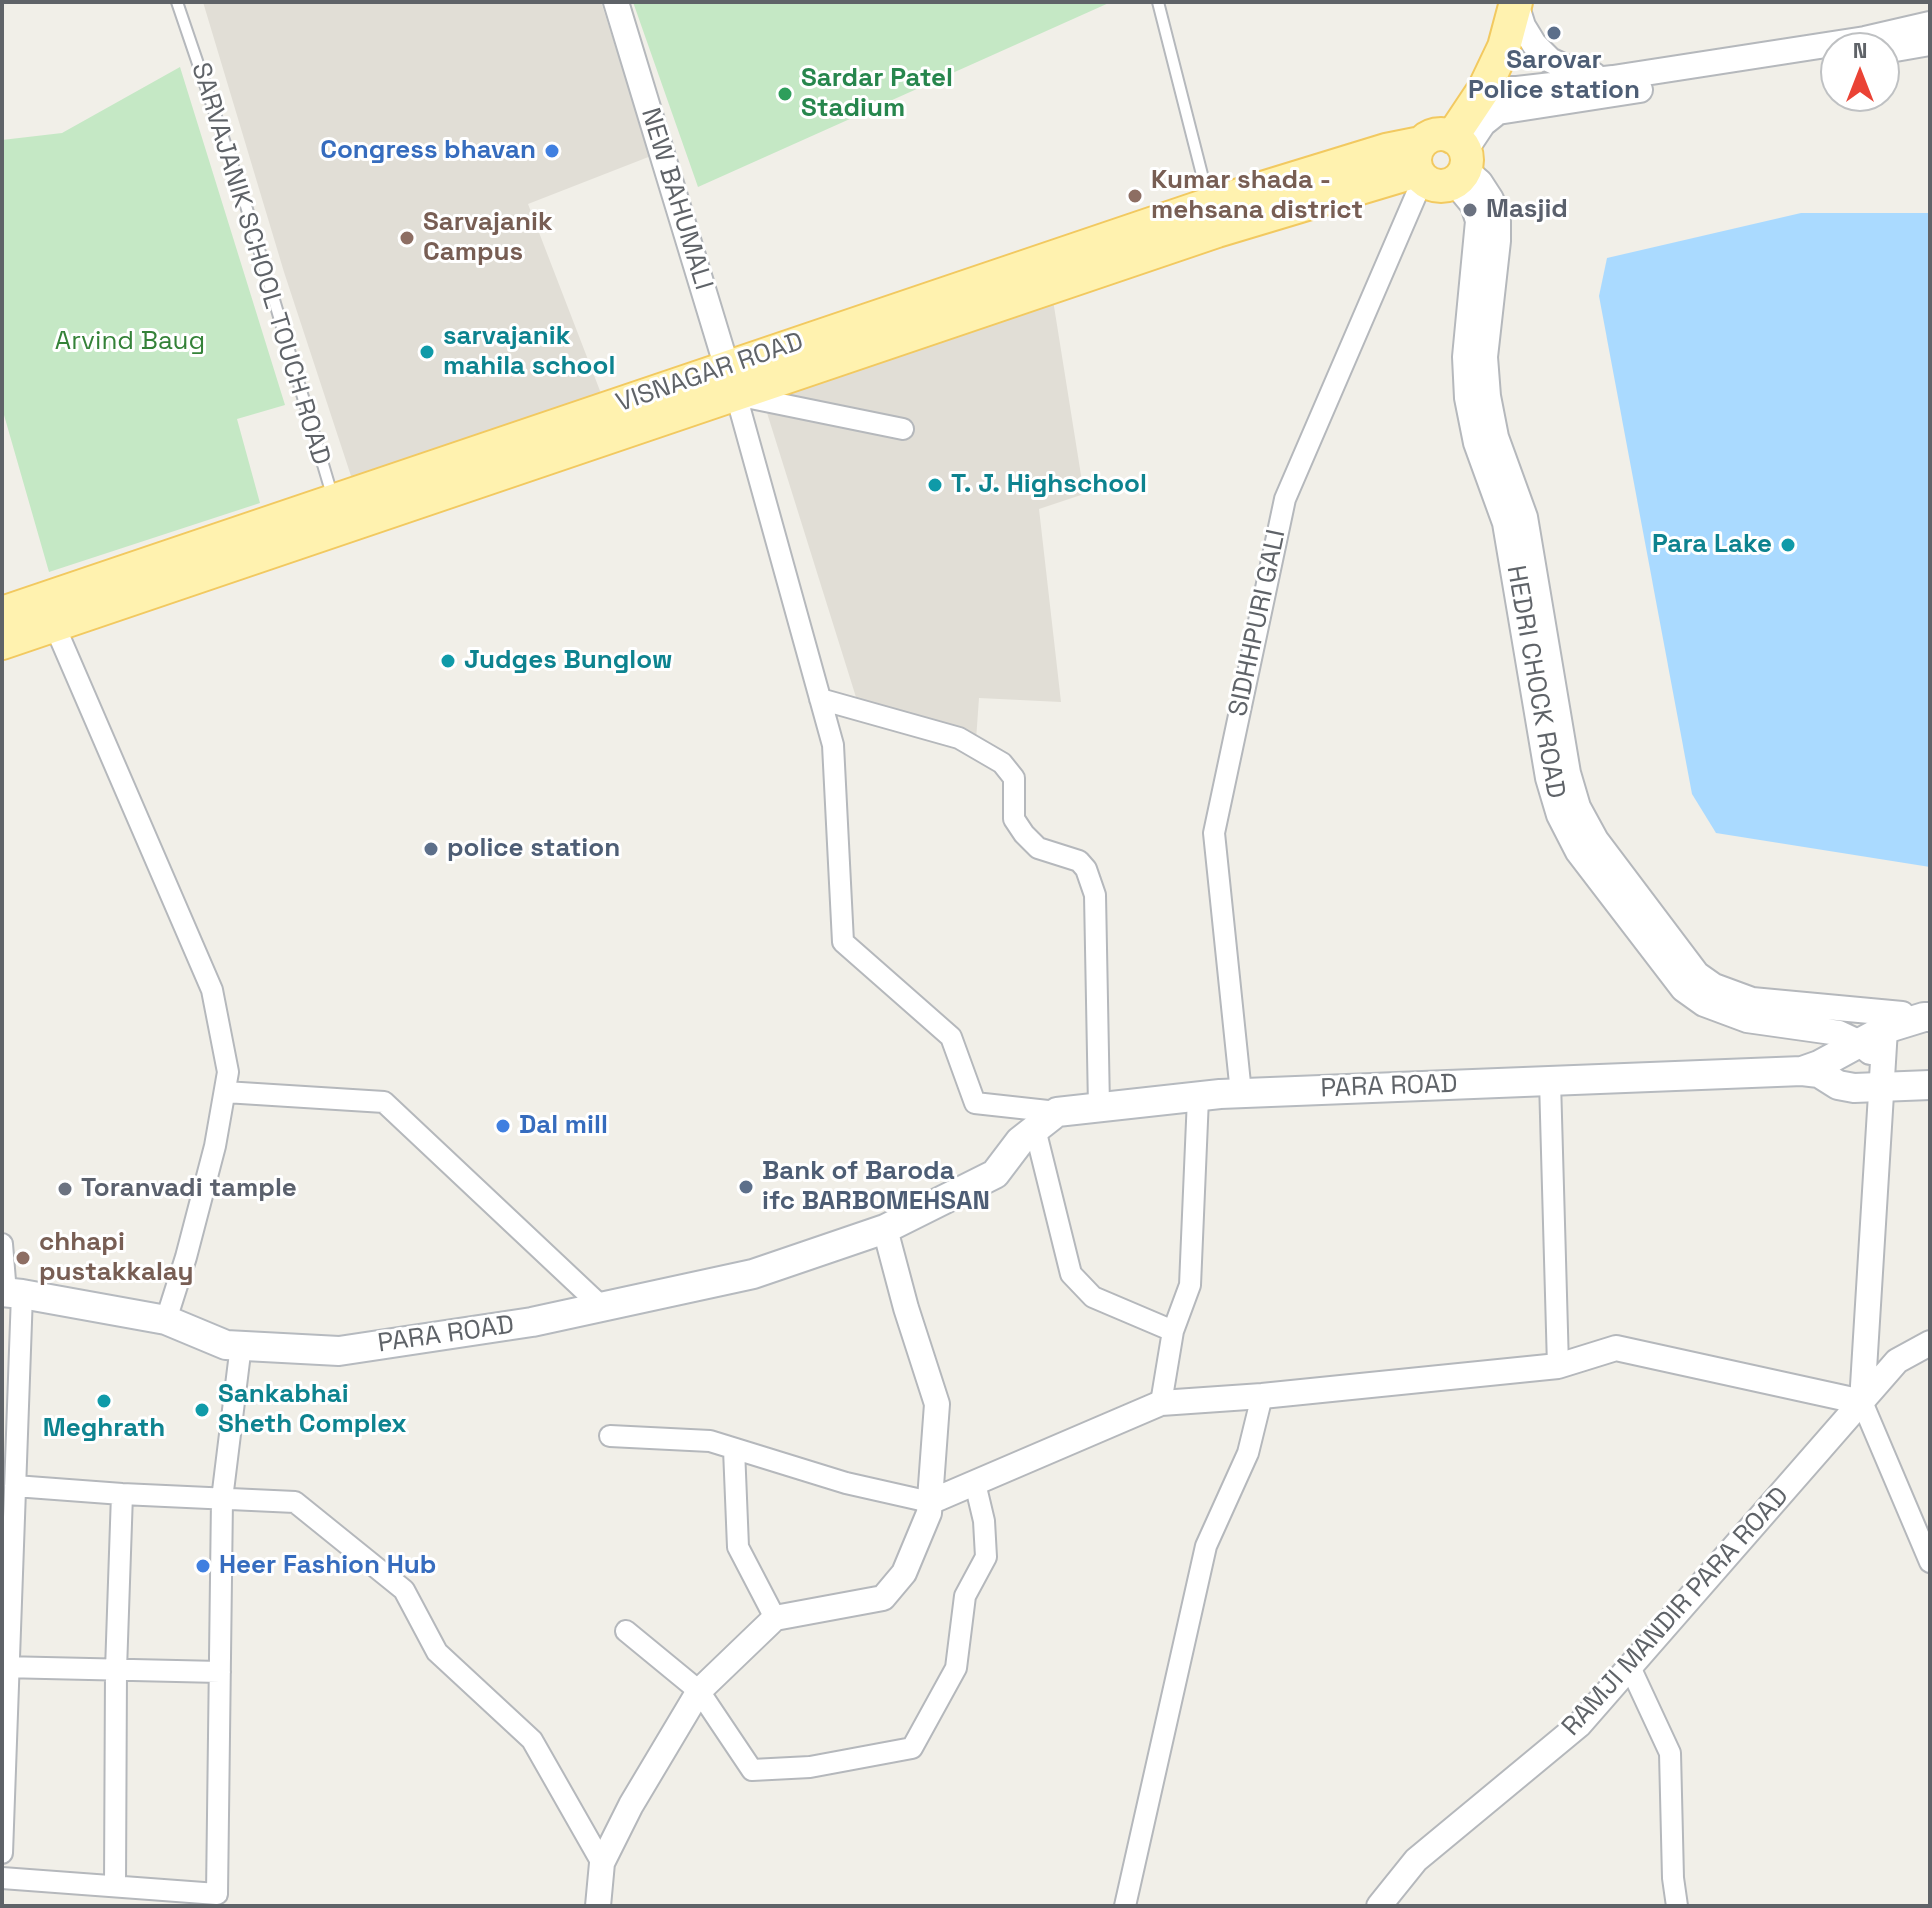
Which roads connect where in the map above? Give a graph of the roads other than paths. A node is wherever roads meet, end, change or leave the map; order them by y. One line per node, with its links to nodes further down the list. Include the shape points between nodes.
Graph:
1 (177, 2): 15 (lane, SARVAJANIK SCHOOL TOUCH ROAD, via 244,199)
2 (616, 2): 13 (street, NEW BAHUMALI)
3 (1158, 2): 12 (lane)
4 (1516, 3): 9 (street, via 1523,26 1550,60); 10 (main road, via 1504,47)
5 (1930, 24): 9 (street)
6 (1930, 43): 7 (street)
7 (1900, 48)
8 (1820, 62): 11 (street, via 1498,112)
9 (1613, 78): 10 (street)
10 (1484, 89): 11 (main road)
11 (1443, 162): 12 (main road, VISNAGAR ROAD); 21 (street, HEDRI CHOCK ROAD, via 1480,182 1498,221 1485,357 1488,396 1496,437 1525,517 1578,807 1596,840 1697,974 1714,986 1752,1000); 22 (street, HEDRI CHOCK ROAD, via 1478,221 1465,357 1467,398 1476,443 1505,523 1548,778 1559,815 1578,852 1683,989 1704,1004 1747,1020 1839,1033); 28 (street, SIDHHPURI GALI, via 1285,499 1214,833)
12 (1213, 218): 13 (main road, VISNAGAR ROAD)
13 (731, 381): 14 (street); 15 (main road, VISNAGAR ROAD); 19 (street)
14 (903, 429)
15 (338, 513): 16 (main road, VISNAGAR ROAD)
16 (49, 612): 17 (main road, VISNAGAR ROAD); 18 (main road, VISNAGAR ROAD); 27 (street, via 212,990 228,1072)
17 (2, 613)
18 (2, 643)
19 (820, 699): 30 (street, via 959,738 1002,763 1014,778 1014,819 1024,834 1038,848 1079,861 1086,869 1095,895); 31 (street, via 833,745 843,942 951,1037 975,1103)
20 (1927, 1017): 21 (main road)
21 (1885, 1021): 22 (main road); 24 (street)
22 (1858, 1042): 23 (main road); 24 (street, HEDRI CHOCK ROAD)
23 (1802, 1071): 24 (main road, PARA ROAD, via 1819,1073 1838,1085); 25 (main road, PARA ROAD)
24 (1881, 1075): 26 (main road, PARA ROAD); 42 (street)
25 (1550, 1081): 28 (main road, PARA ROAD); 40 (street)
26 (1926, 1085)
27 (225, 1092): 35 (street, via 384,1102); 36 (street)
28 (1241, 1093): 29 (main road, PARA ROAD)
29 (1198, 1098): 30 (main road, PARA ROAD); 37 (street, via 1190,1285)
30 (1099, 1107): 31 (main road, PARA ROAD)
31 (1046, 1120): 32 (main road, PARA ROAD, via 1020,1141 995,1174); 37 (street, via 1071,1274 1093,1297)
32 (885, 1229): 35 (main road, PARA ROAD, via 753,1274); 50 (street, via 937,1404)
33 (2, 1244): 34 (street)
34 (10, 1293): 36 (main road, PARA ROAD); 47 (street)
35 (602, 1307): 39 (main road, PARA ROAD, via 339,1351)
36 (166, 1320): 39 (main road, PARA ROAD, via 226,1345)
37 (1173, 1331): 43 (street)
38 (1930, 1343): 42 (street, RAMJI MANDIR PARA ROAD, via 1897,1361)
39 (241, 1345): 49 (street)
40 (1558, 1366): 41 (street); 42 (street, via 1616,1348)
41 (1262, 1396): 43 (street); 65 (street, via 1248,1453 1206,1546)
42 (1862, 1402): 51 (street); 55 (street, RAMJI MANDIR PARA ROAD)
43 (1161, 1403): 46 (street)
44 (610, 1436): 45 (street, via 710,1441)
45 (734, 1449): 50 (street); 52 (street, via 738,1547)
46 (975, 1483): 50 (street); 58 (street, via 986,1557 965,1596 956,1668 912,1748 810,1767 752,1770)
47 (15, 1486): 48 (street); 54 (street)
48 (122, 1494): 49 (street); 56 (street)
49 (222, 1499): 57 (street); 60 (street, via 295,1502 404,1590 437,1652 532,1740)
50 (930, 1502): 52 (street, via 904,1573 883,1598)
51 (1930, 1562)
52 (775, 1618): 58 (street)
53 (626, 1631): 58 (street)
54 (6, 1667): 56 (street); 59 (street)
55 (1630, 1667): 66 (street, RAMJI MANDIR PARA ROAD, via 1579,1725 1416,1860); 67 (street, via 1670,1753)
56 (116, 1670): 57 (street); 62 (street)
57 (220, 1672): 63 (street)
58 (699, 1691): 60 (street)
59 (2, 1853)
60 (602, 1863): 64 (street)
61 (2, 1878): 62 (street)
62 (115, 1886): 63 (street)
63 (217, 1900)
64 (598, 1906)
65 (1125, 1906)
66 (1379, 1906)
67 (1677, 1906)

